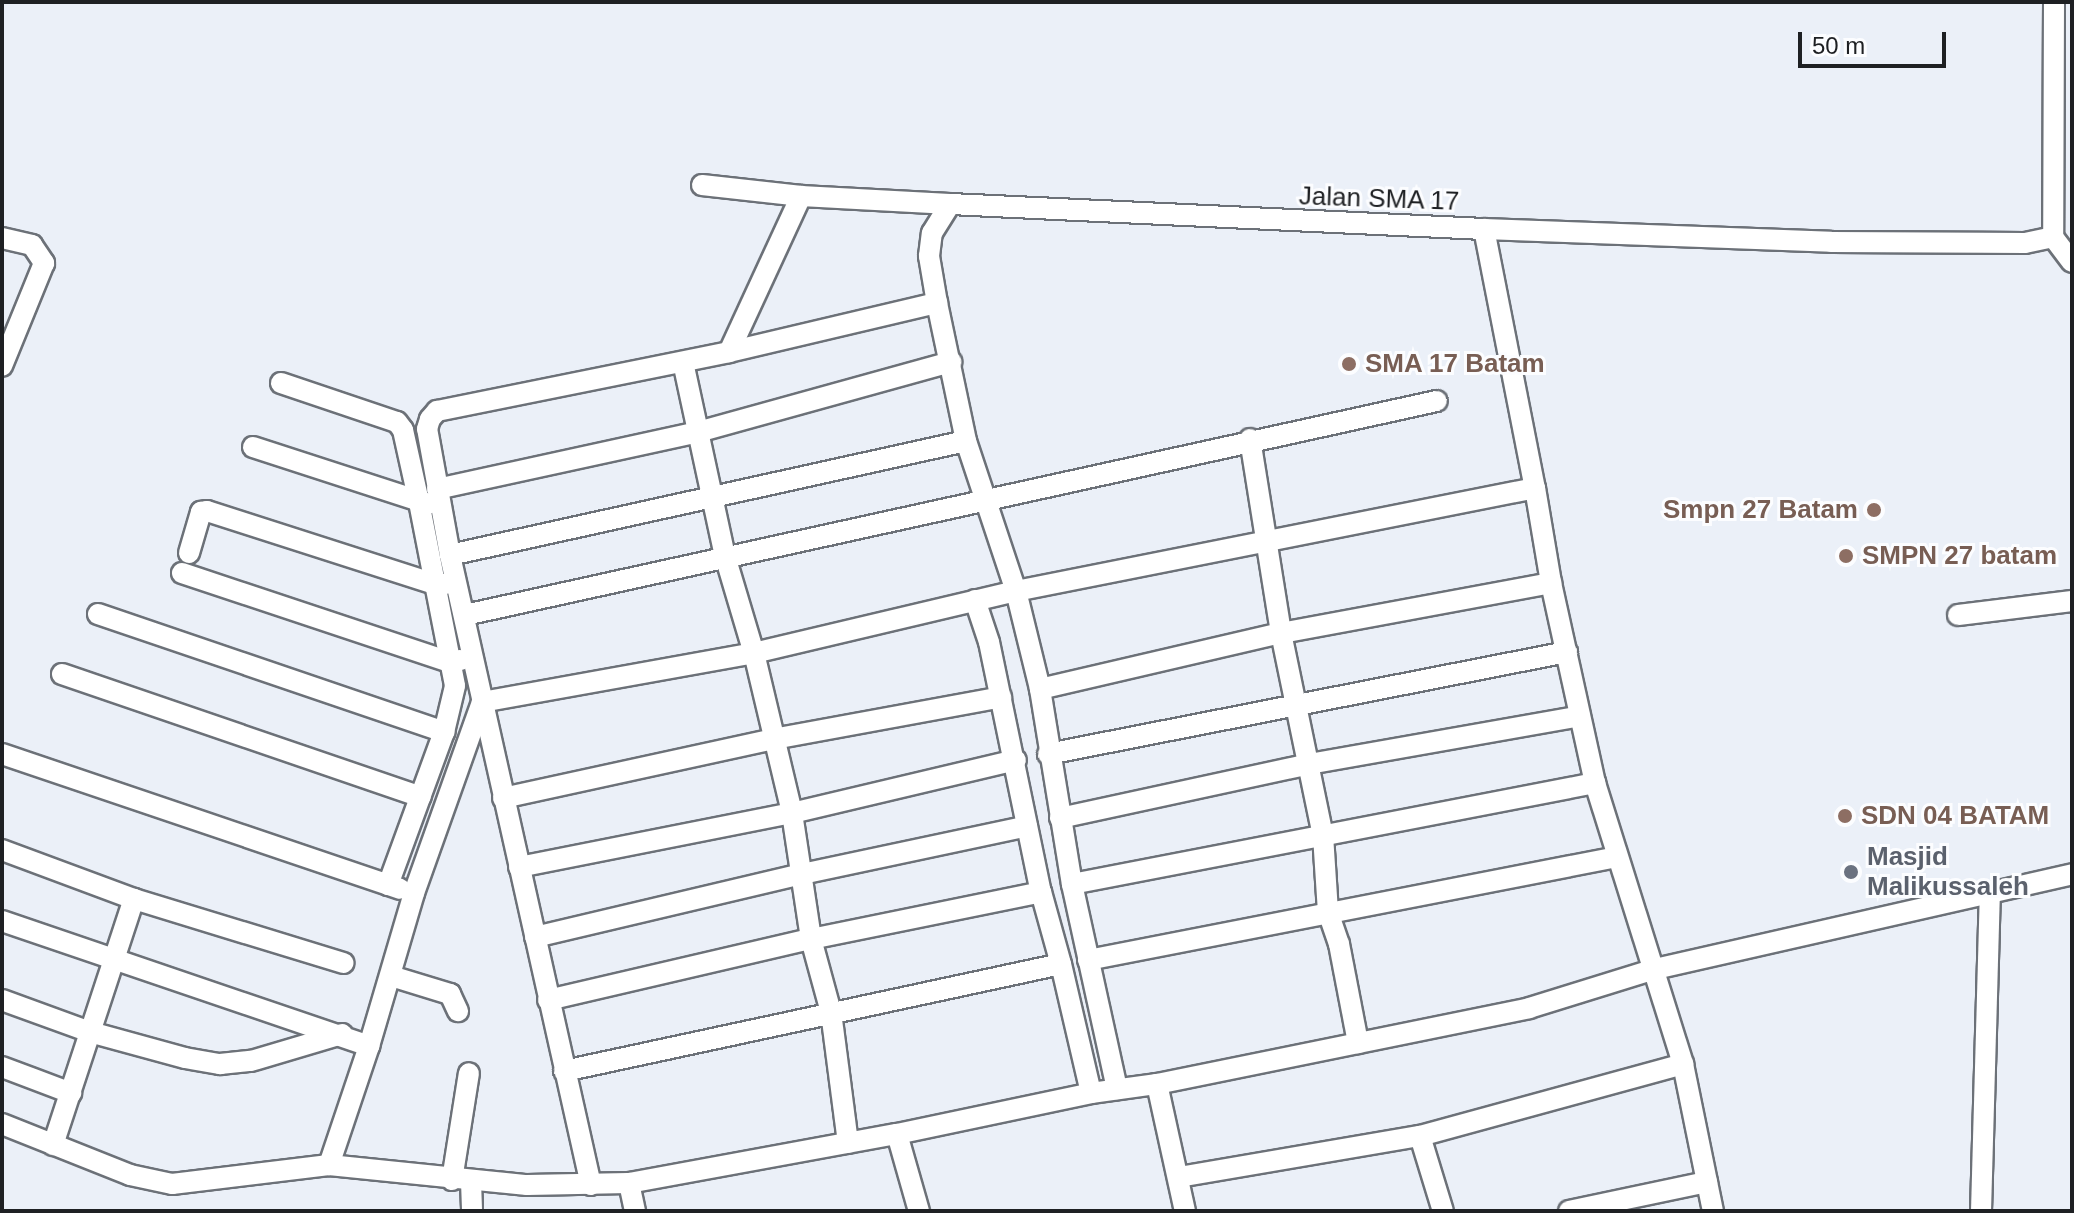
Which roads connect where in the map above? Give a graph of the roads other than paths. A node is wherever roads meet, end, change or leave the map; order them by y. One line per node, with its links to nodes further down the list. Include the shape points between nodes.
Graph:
1 (2054, 2): 2 (street)
2 (2062, 44): 7 (street)
3 (702, 185): 4 (street, Jalan SMA 17)
4 (801, 196): 5 (street, Jalan SMA 17); 11 (street)
5 (950, 204): 6 (street, Jalan SMA 17); 10 (street, via 932,233 929,256)
6 (1484, 229): 7 (street, Jalan SMA 17, via 1831,242 2025,243); 21 (street)
7 (2053, 237): 9 (street)
8 (2, 238): 12 (street, via 32,245 44,263)
9 (2072, 262)
10 (937, 303): 11 (street); 14 (street)
11 (729, 352): 13 (street)
12 (3, 357)
13 (683, 362): 17 (street); 23 (street, via 437,411 427,429)
14 (951, 362): 17 (street); 19 (street)
15 (281, 383): 25 (street, via 397,422)
16 (1437, 401): 18 (street)
17 (698, 432): 22 (street); 23 (street)
18 (1250, 439): 24 (street); 26 (street)
19 (966, 441): 22 (street); 24 (street)
20 (253, 447): 25 (street)
21 (1535, 488): 26 (street); 31 (street)
22 (713, 497): 28 (street); 29 (street)
23 (438, 498): 25 (street); 28 (street)
24 (986, 501): 29 (street); 34 (street)
25 (419, 502): 32 (street)
26 (1266, 541): 34 (street); 40 (street)
27 (189, 553): 32 (street, via 199,515 207,511)
28 (450, 555): 33 (street)
29 (725, 556): 38 (street); 42 (street)
30 (182, 573): 44 (street)
31 (1551, 583): 40 (street); 41 (street)
32 (435, 584): 33 (street); 44 (street)
33 (458, 584): 38 (street)
34 (1016, 591): 35 (street); 46 (street)
35 (975, 600): 42 (street); 47 (street)
36 (2072, 601): 39 (street)
37 (98, 614): 51 (street)
38 (465, 615): 43 (street)
39 (1958, 615)
40 (1281, 633): 46 (street); 49 (street)
41 (1567, 652): 49 (street); 50 (street)
42 (754, 653): 48 (street); 52 (street)
43 (473, 658): 44 (street); 48 (street)
44 (450, 662): 51 (street, via 454,702)
45 (62, 674): 58 (street)
46 (1040, 689): 54 (street)
47 (1001, 697): 52 (street); 55 (street)
48 (482, 702): 59 (street); 72 (street)
49 (1296, 707): 54 (street); 56 (street)
50 (1580, 716): 56 (street); 57 (street)
51 (444, 732): 58 (street)
52 (773, 739): 59 (street); 60 (street)
53 (2, 754): 70 (street)
54 (1048, 754): 61 (street)
55 (1016, 760): 60 (street); 62 (street)
56 (1309, 764): 61 (street); 63 (street)
57 (1595, 783): 63 (street); 65 (street)
58 (421, 797): 70 (street)
59 (503, 798): 66 (street)
60 (792, 813): 66 (street); 67 (street)
61 (1060, 818): 69 (street)
62 (1027, 826): 67 (street); 71 (street)
63 (1323, 835): 69 (street); 75 (street)
64 (2, 850): 74 (street)
65 (1617, 857): 75 (street); 83 (street)
66 (519, 867): 77 (street)
67 (802, 874): 77 (street); 78 (street)
68 (2072, 874): 73 (street)
69 (1072, 884): 79 (street)
70 (388, 885): 72 (street)
71 (1041, 892): 78 (street); 82 (street)
72 (414, 893): 84 (street)
73 (1990, 893): 83 (street); 119 (street)
74 (134, 899): 80 (street); 81 (street)
75 (1328, 912): 79 (street); 91 (street)
76 (2, 921): 80 (street)
77 (535, 937): 86 (street)
78 (811, 939): 86 (street); 88 (street)
79 (1088, 960): 98 (street)
80 (114, 961): 89 (street); 90 (street)
81 (343, 963)
82 (1061, 964): 88 (street); 100 (street)
83 (1655, 969): 91 (street, via 1529,1008); 93 (street)
84 (391, 976): 87 (street, via 450,994); 92 (street)
85 (2, 1000): 89 (street)
86 (548, 1000): 95 (street)
87 (458, 1011)
88 (831, 1012): 95 (street); 104 (street)
89 (90, 1032): 90 (street, via 220,1064 251,1061); 99 (street)
90 (342, 1034): 92 (street)
91 (1358, 1043): 97 (street)
92 (369, 1046): 106 (street)
93 (1683, 1064): 103 (street); 109 (street)
94 (2, 1067): 99 (street)
95 (564, 1071): 111 (street)
96 (469, 1073): 108 (street)
97 (1157, 1084): 98 (street); 107 (street)
98 (1117, 1089): 100 (street)
99 (71, 1093): 105 (street)
100 (1091, 1093): 102 (street)
101 (2, 1124): 105 (street)
102 (897, 1134): 104 (street); 114 (street)
103 (1420, 1136): 107 (street); 116 (street)
104 (848, 1143): 110 (street)
105 (53, 1145): 106 (street, via 130,1175 172,1184)
106 (329, 1165): 108 (street)
107 (1179, 1177): 115 (street)
108 (462, 1180): 111 (street); 112 (street)
109 (1707, 1182): 117 (street); 118 (street)
110 (629, 1183): 111 (street); 113 (street)
111 (591, 1185)
112 (472, 1211)
113 (635, 1211)
114 (919, 1211)
115 (1185, 1211)
116 (1443, 1211)
117 (1569, 1211)
118 (1713, 1211)
119 (1981, 1211)

